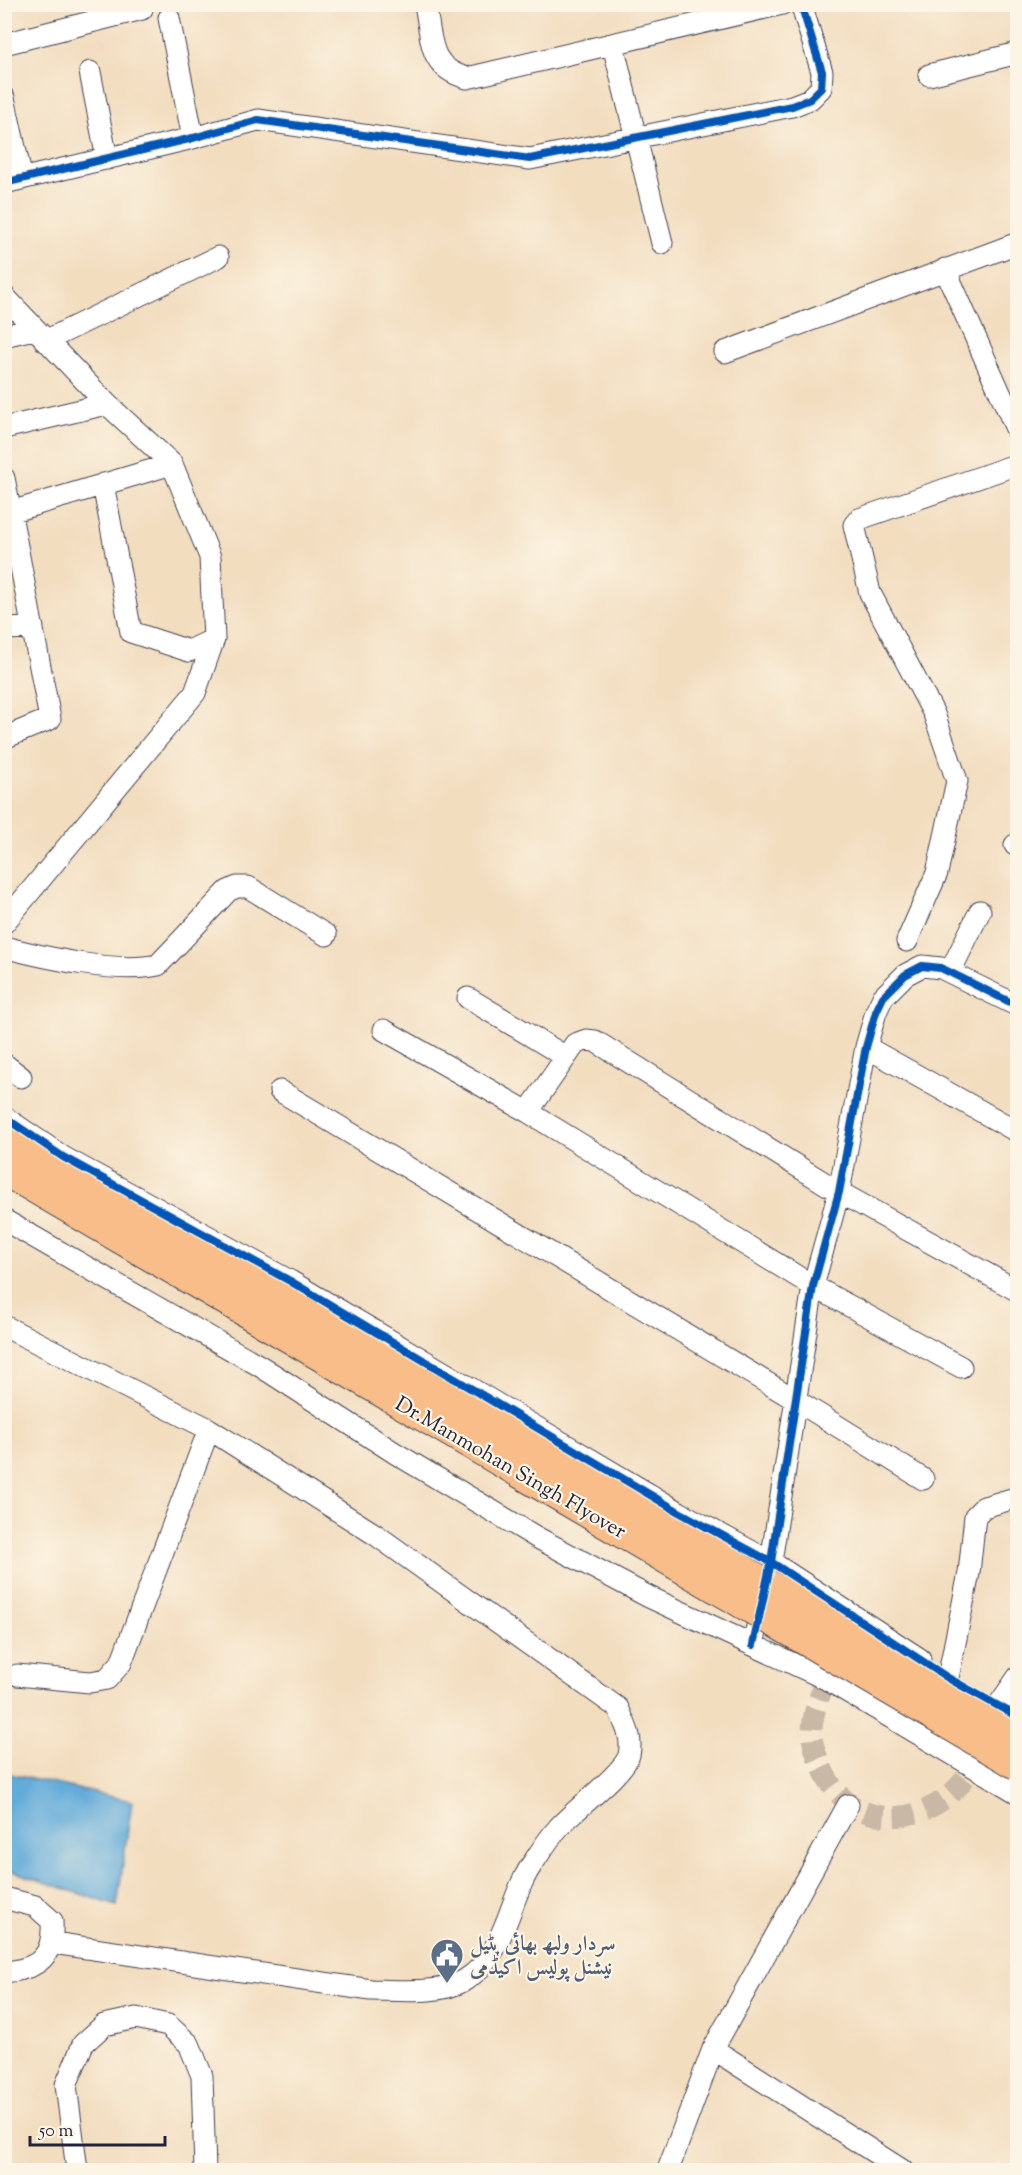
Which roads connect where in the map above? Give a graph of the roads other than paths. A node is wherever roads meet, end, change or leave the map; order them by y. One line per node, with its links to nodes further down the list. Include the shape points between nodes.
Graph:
1 (425, 4): 7 (street, via 435,55 450,74 467,78)
2 (782, 4): 7 (street)
3 (801, 4): 13 (street, via 822,72 821,88 810,99)
4 (142, 9): 6 (street)
5 (169, 18): 12 (street)
6 (4, 44)
7 (614, 45): 13 (street)
8 (1017, 52): 10 (street)
9 (90, 72): 14 (street)
10 (929, 75)
11 (4, 98): 15 (street)
12 (193, 138): 13 (street, via 258,120 530,159); 14 (street)
13 (636, 138): 16 (street)
14 (107, 159): 15 (street)
15 (13, 181)
16 (663, 243)
17 (1017, 243): 19 (street)
18 (218, 257): 21 (street)
19 (945, 268): 23 (street); 26 (street)
20 (4, 296): 21 (street)
21 (39, 335): 22 (street); 24 (street)
22 (4, 336)
23 (725, 352)
24 (107, 404): 25 (street); 27 (street)
25 (4, 428)
26 (1017, 433)
27 (172, 464): 30 (street); 34 (street, via 210,557)
28 (1017, 464): 39 (street, via 859,519 854,525 870,593 934,714 957,781 937,873)
29 (4, 478): 31 (street)
30 (104, 484): 31 (street); 34 (street, via 131,632 189,651)
31 (7, 513): 32 (street)
32 (33, 628): 33 (street); 35 (street, via 50,719)
33 (4, 629)
34 (214, 639): 37 (street, via 195,693)
35 (4, 738)
36 (980, 911): 41 (street)
37 (4, 923)
38 (326, 935): 40 (street, via 248,887 237,887 228,891 169,957 144,968 75,962)
39 (907, 941)
40 (4, 946)
41 (950, 972): 43 (street); 45 (street, via 922,966 905,975 883,997)
42 (468, 998): 46 (street)
43 (1017, 1006)
44 (384, 1030): 48 (street)
45 (866, 1047): 50 (street); 53 (street)
46 (566, 1057): 48 (street); 53 (street, via 575,1044 595,1041)
47 (280, 1091): 59 (street)
48 (528, 1112): 55 (street)
49 (4, 1117): 63 (street, via 63,1157 290,1281 678,1512)
50 (1017, 1131)
51 (4, 1140): 70 (highway, Dr.Manmohan Singh Flyover, bridge, via 272,1293)
52 (4, 1170): 71 (highway, Dr.Manmohan Singh Flyover, bridge)
53 (839, 1192): 55 (street); 56 (street)
54 (4, 1220): 64 (street, via 260,1366 536,1537 649,1597)
55 (813, 1286): 58 (street); 59 (street)
56 (1017, 1291)
57 (4, 1326): 60 (street)
58 (961, 1367)
59 (794, 1399): 61 (street); 63 (street)
60 (209, 1429): 65 (street, via 121,1663 107,1679 90,1682); 75 (street, via 376,1535 618,1708 630,1733 628,1757 558,1828 530,1867 485,1964 464,1981 424,1991 370,1990)
61 (923, 1479)
62 (1015, 1498): 67 (street, via 984,1507 975,1516 969,1572)
63 (771, 1562): 64 (street); 67 (street)
64 (753, 1645): 72 (street, via 826,1678)
65 (17, 1675)
66 (1017, 1677): 68 (street)
67 (948, 1678): 68 (street)
68 (998, 1706): 69 (street)
69 (1017, 1717)
70 (1017, 1732)
71 (1017, 1765)
72 (1017, 1793)
73 (848, 1805): 77 (street)
74 (4, 1898): 75 (street, via 35,1905 52,1921)
75 (53, 1943): 76 (street, via 41,1960 23,1971)
76 (4, 1972)
77 (713, 2049): 78 (street); 81 (street)
78 (899, 2169)
79 (77, 2170): 80 (street, via 66,2085 83,2044 104,2025 135,2018 168,2025 189,2044 202,2076)
80 (205, 2170)
81 (668, 2170)

